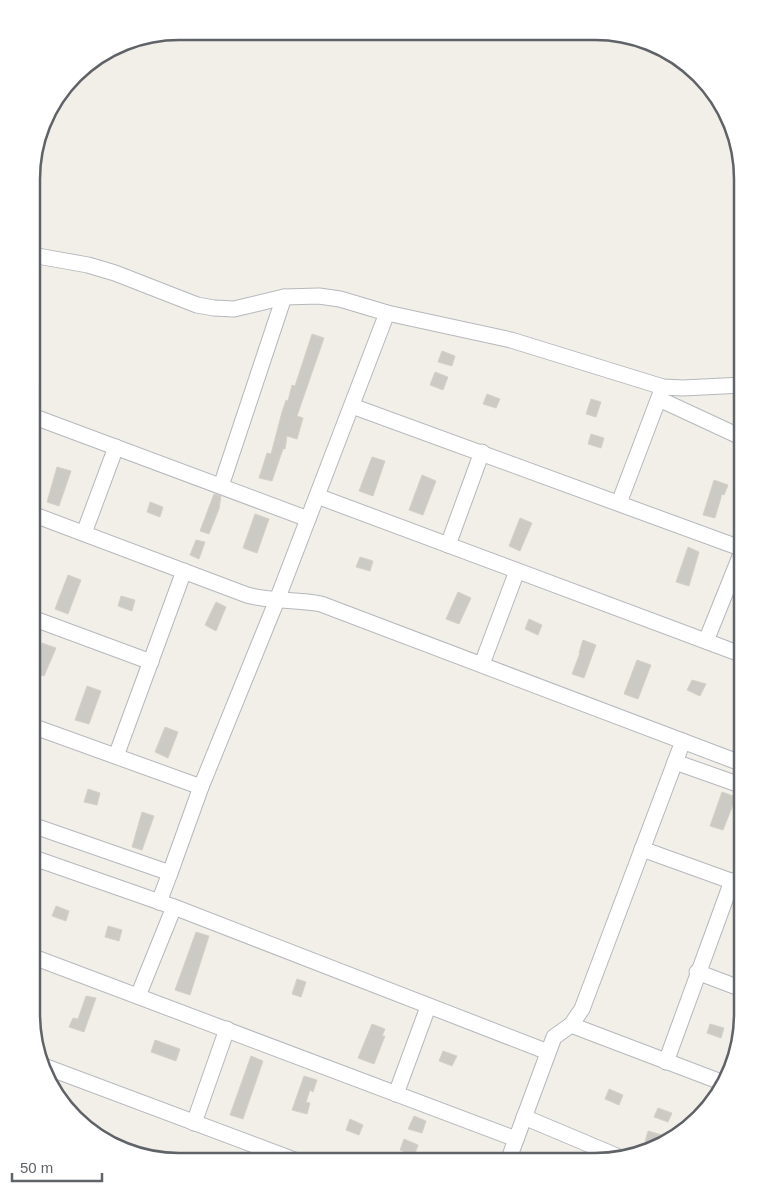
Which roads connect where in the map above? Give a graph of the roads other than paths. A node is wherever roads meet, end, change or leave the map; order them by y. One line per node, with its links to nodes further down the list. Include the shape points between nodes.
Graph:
1 (40, 256): 2 (street, via 88,265 197,305 214,308 234,309)
2 (284, 297): 3 (street, via 340,299); 11 (street)
3 (387, 313): 5 (street, via 510,340); 6 (street)
4 (734, 385): 5 (street)
5 (661, 393): 8 (street); 13 (street)
6 (352, 406): 10 (street); 12 (street)
7 (40, 419): 9 (street)
8 (734, 433)
9 (116, 447): 11 (street); 16 (street)
10 (482, 452): 13 (street); 17 (street)
11 (221, 486): 15 (street)
12 (317, 496): 15 (street); 17 (street)
13 (619, 503): 18 (street)
14 (40, 517): 16 (street)
15 (308, 519): 22 (street)
16 (84, 533): 21 (street)
17 (448, 545): 19 (street)
18 (734, 546)
19 (517, 571): 24 (street); 27 (street)
20 (734, 571): 24 (street)
21 (184, 572): 22 (street, via 246,595); 26 (street)
22 (277, 600): 27 (street, via 321,604); 34 (street)
23 (40, 621): 26 (street)
24 (706, 641): 25 (street)
25 (734, 652)
26 (151, 662): 30 (street)
27 (482, 664): 29 (street)
28 (40, 729): 30 (street)
29 (683, 741): 31 (street); 32 (street)
30 (116, 756): 34 (street)
31 (734, 761)
32 (675, 762): 33 (street); 36 (street)
33 (734, 783)
34 (201, 787): 38 (street)
35 (40, 827): 38 (street)
36 (642, 850): 39 (street); 48 (street, via 582,1009)
37 (40, 860): 41 (street)
38 (170, 873): 41 (street)
39 (734, 882)
40 (734, 890): 44 (street)
41 (159, 902): 42 (street)
42 (174, 907): 46 (street); 47 (street)
43 (40, 964): 46 (street)
44 (697, 972): 45 (street); 51 (street)
45 (734, 986)
46 (138, 996): 49 (street)
47 (428, 1007): 50 (street); 54 (street)
48 (571, 1024): 50 (street, via 554,1036); 51 (street)
49 (227, 1029): 54 (street); 56 (street)
50 (548, 1052): 55 (street)
51 (666, 1062): 53 (street)
52 (52, 1069): 56 (street)
53 (717, 1081)
54 (396, 1094): 57 (street)
55 (524, 1117): 57 (street); 58 (street)
56 (194, 1123): 59 (street)
57 (516, 1139): 60 (street)
58 (608, 1152)
59 (275, 1153)
60 (511, 1153)

